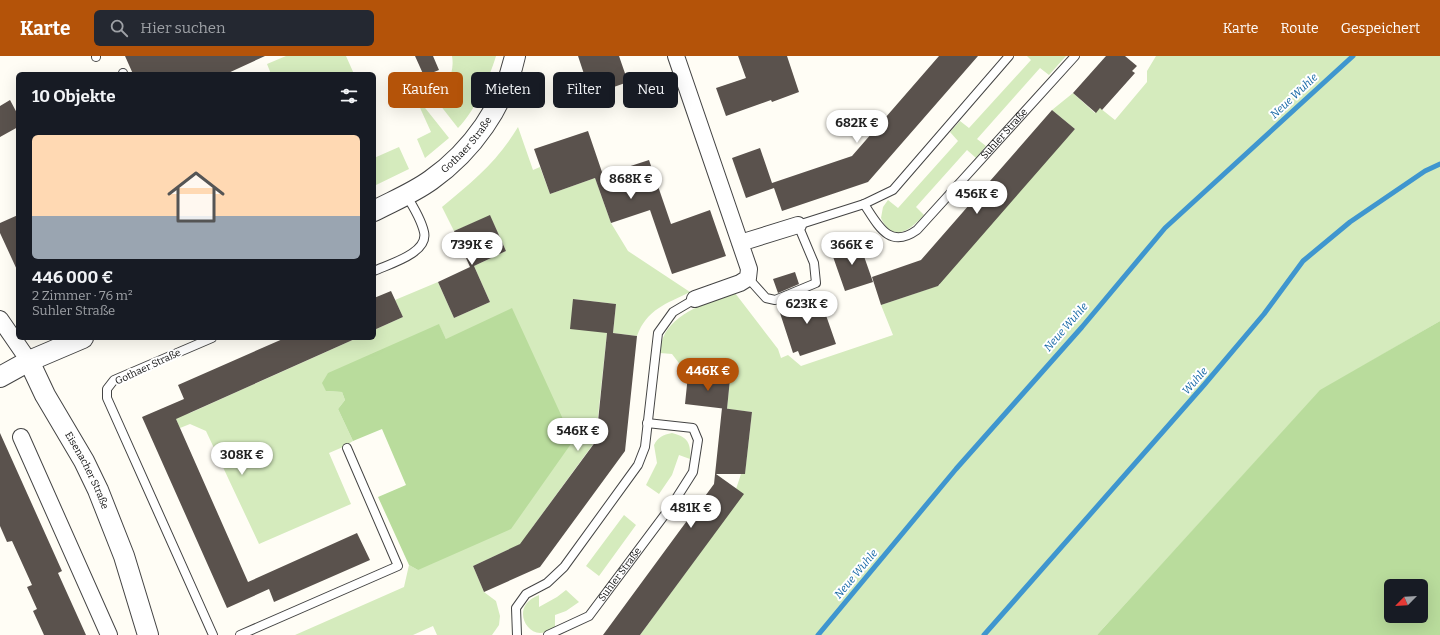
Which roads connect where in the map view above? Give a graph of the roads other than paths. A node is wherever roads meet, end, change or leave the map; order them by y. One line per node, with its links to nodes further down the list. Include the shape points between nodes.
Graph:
1 (515, 56): 5 (street, Gothaer Straße, via 498,103 468,148 448,167)
2 (676, 56): 9 (street)
3 (1009, 56): 6 (lane, via 893,190)
4 (1075, 56): 6 (lane, Suhler Straße, via 909,236 890,236 882,230)
5 (406, 195): 7 (street, Gothaer Straße); 10 (lane, via 420,221 424,240 413,254)
6 (864, 204): 8 (lane)
7 (376, 210)
8 (798, 225): 9 (street); 11 (lane, via 814,263 816,283 775,300 766,298)
9 (740, 243): 11 (street, via 749,269)
10 (376, 270)
11 (748, 278): 12 (street)
12 (695, 299): 18 (lane, via 673,312 658,333)
13 (0, 319): 16 (street, Eisenacher Straße)
14 (78, 340): 16 (street)
15 (207, 340): 23 (lane, Gothaer Straße, via 114,380 107,389 107,398)
16 (30, 361): 17 (street); 22 (street, Eisenacher Straße, via 45,395 98,490 124,556)
17 (0, 377)
18 (647, 424): 25 (lane, via 645,447 638,465 564,567 547,583 526,594 516,608); 26 (lane, Suhler Straße, via 693,428 698,440 694,472 672,506 589,616)
19 (20, 437): 21 (street)
20 (347, 448): 24 (lane, via 398,566)
21 (109, 635)
22 (148, 635)
23 (213, 635)
24 (240, 635)
25 (517, 635)
26 (548, 635)

